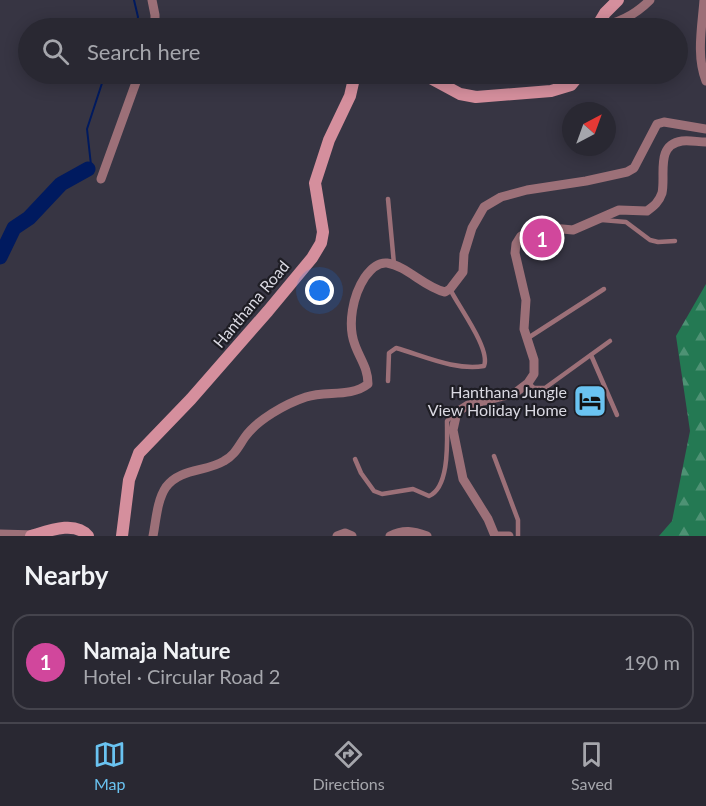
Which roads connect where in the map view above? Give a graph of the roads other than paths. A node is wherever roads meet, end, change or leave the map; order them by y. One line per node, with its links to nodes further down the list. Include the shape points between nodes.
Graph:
1 (152, 0): 5 (street)
2 (618, 0): 6 (street)
3 (650, 0): 7 (street)
4 (704, 0): 8 (street, via 700,53)
5 (155, 18)
6 (602, 18)
7 (628, 18)
8 (706, 81)
9 (135, 84): 15 (street)
10 (353, 84): 34 (street, Hanthana Road, via 315,183 323,232 321,243 191,399 139,453 129,480)
11 (442, 84): 12 (street, via 476,98 551,91)
12 (573, 84)
13 (706, 129): 20 (street, via 657,124 634,168 627,172 526,190 484,207 472,228 463,272)
14 (706, 141): 17 (street, via 681,141 666,151 662,193 647,211 619,210)
15 (101, 178)
16 (388, 199): 19 (lane)
17 (600, 220): 18 (lane, via 626,222 650,240); 22 (street, via 573,230 541,227 521,236 516,244 526,300)
18 (675, 241)
19 (394, 264): 20 (street, via 433,289); 35 (street, via 383,262 370,270 358,287 351,328 368,372 368,384 359,391 300,400 260,420 237,451 223,462 174,479 165,488)
20 (450, 289): 25 (lane, via 483,347 487,360 484,366 452,364 396,348 389,353)
21 (604, 289): 22 (lane)
22 (526, 339): 26 (street, via 534,360 534,374)
23 (610, 341): 24 (lane)
24 (591, 355): 26 (lane, via 545,388 534,388); 28 (lane)
25 (388, 381)
26 (528, 383): 27 (street, via 515,393 468,405)
27 (457, 412): 30 (lane, via 447,421 445,475 434,494 429,496 412,489 382,494 374,491); 40 (street, via 453,430 463,478)
28 (617, 415)
29 (494, 456): 42 (lane, via 518,520)
30 (356, 459)
31 (0, 534): 32 (street)
32 (33, 535): 33 (street, via 78,528)
33 (88, 536)
34 (122, 536)
35 (153, 536)
36 (337, 536): 37 (street)
37 (352, 536)
38 (390, 536): 39 (street, via 413,531)
39 (427, 536)
40 (497, 536): 41 (street)
41 (509, 536)
42 (518, 536)

